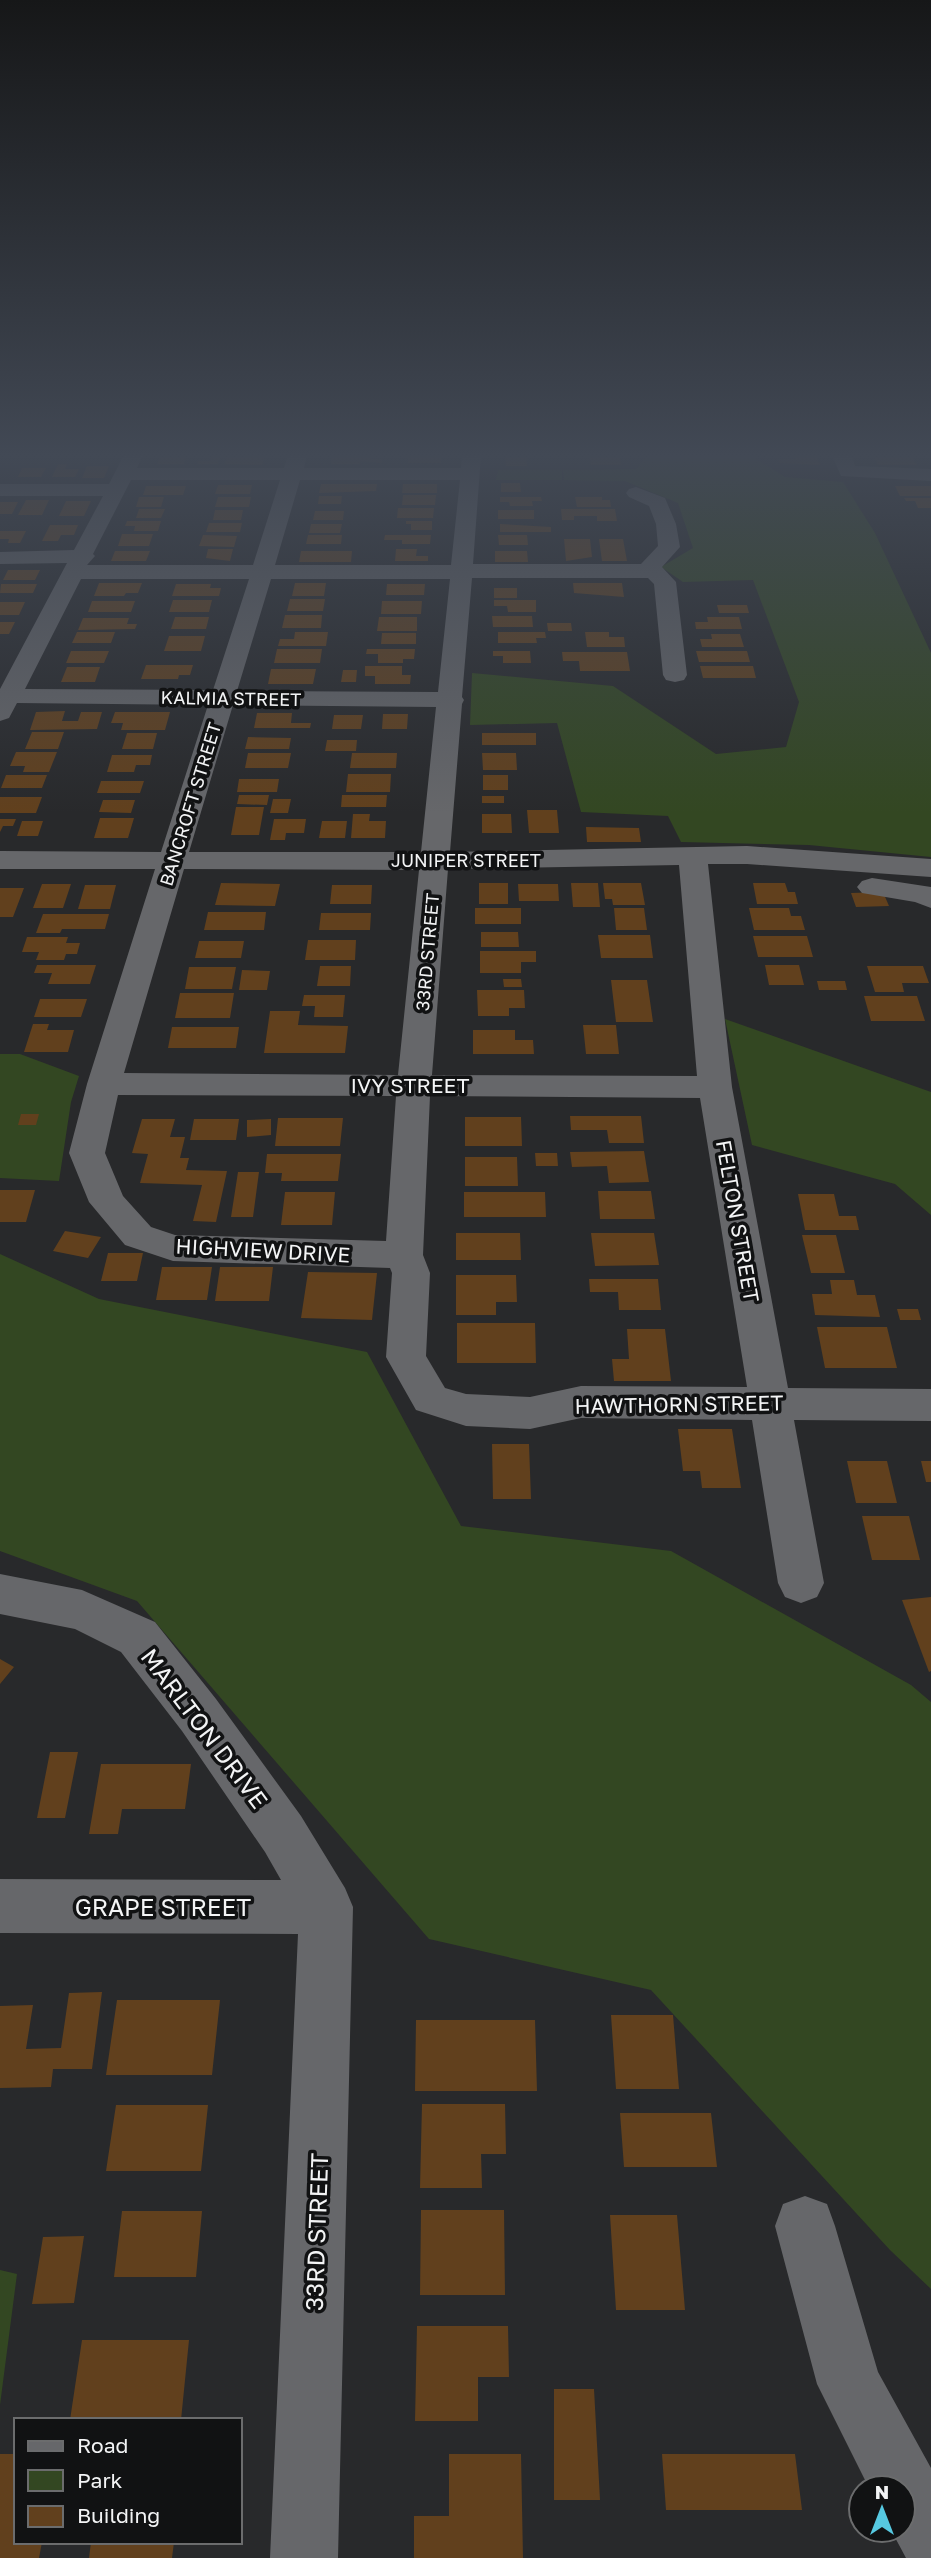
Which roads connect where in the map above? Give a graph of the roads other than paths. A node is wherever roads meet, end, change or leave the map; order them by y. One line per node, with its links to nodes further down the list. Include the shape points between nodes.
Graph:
1 (74, 574): 8 (street)
2 (259, 574): 6 (street, BANCROFT STREET)
3 (460, 574): 7 (street, 33RD STREET)
4 (655, 574): 5 (street, via 665,582)
5 (675, 675)
6 (223, 698): 7 (street, KALMIA STREET); 8 (street, KALMIA STREET); 10 (street, BANCROFT STREET)
7 (452, 700): 11 (street, 33RD STREET)
8 (5, 704)
9 (0, 860): 10 (street, JUNIPER STREET)
10 (172, 861): 11 (street, JUNIPER STREET); 15 (street, BANCROFT STREET)
11 (435, 861): 12 (street, JUNIPER STREET); 16 (street, 33RD STREET)
12 (694, 865): 13 (street, JUNIPER STREET, via 747,855); 14 (street, via 923,894); 17 (street, FELTON STREET)
13 (931, 868)
14 (931, 899)
15 (104, 1084): 16 (street, IVY STREET); 18 (street, BANCROFT STREET)
16 (414, 1086): 17 (street, IVY STREET); 19 (street, 33RD STREET)
17 (715, 1087): 21 (street, FELTON STREET)
18 (87, 1153): 19 (street, HIGHVIEW DRIVE, via 107,1202 138,1236 173,1248)
19 (404, 1255): 20 (street, 33RD STREET, via 411,1273 406,1357)
20 (431, 1399): 21 (street, HAWTHORN STREET, via 466,1410 530,1413 581,1402)
21 (770, 1403): 22 (street, HAWTHORN STREET); 23 (street, FELTON STREET)
22 (931, 1405)
23 (801, 1583)
24 (0, 1594): 26 (street, MARLTON DRIVE, via 82,1610 138,1637 283,1834)
25 (0, 1906): 26 (street, GRAPE STREET)
26 (326, 1907): 29 (street, 33RD STREET)
27 (805, 2226): 28 (street, via 849,2384)
28 (931, 2535)
29 (304, 2558)

